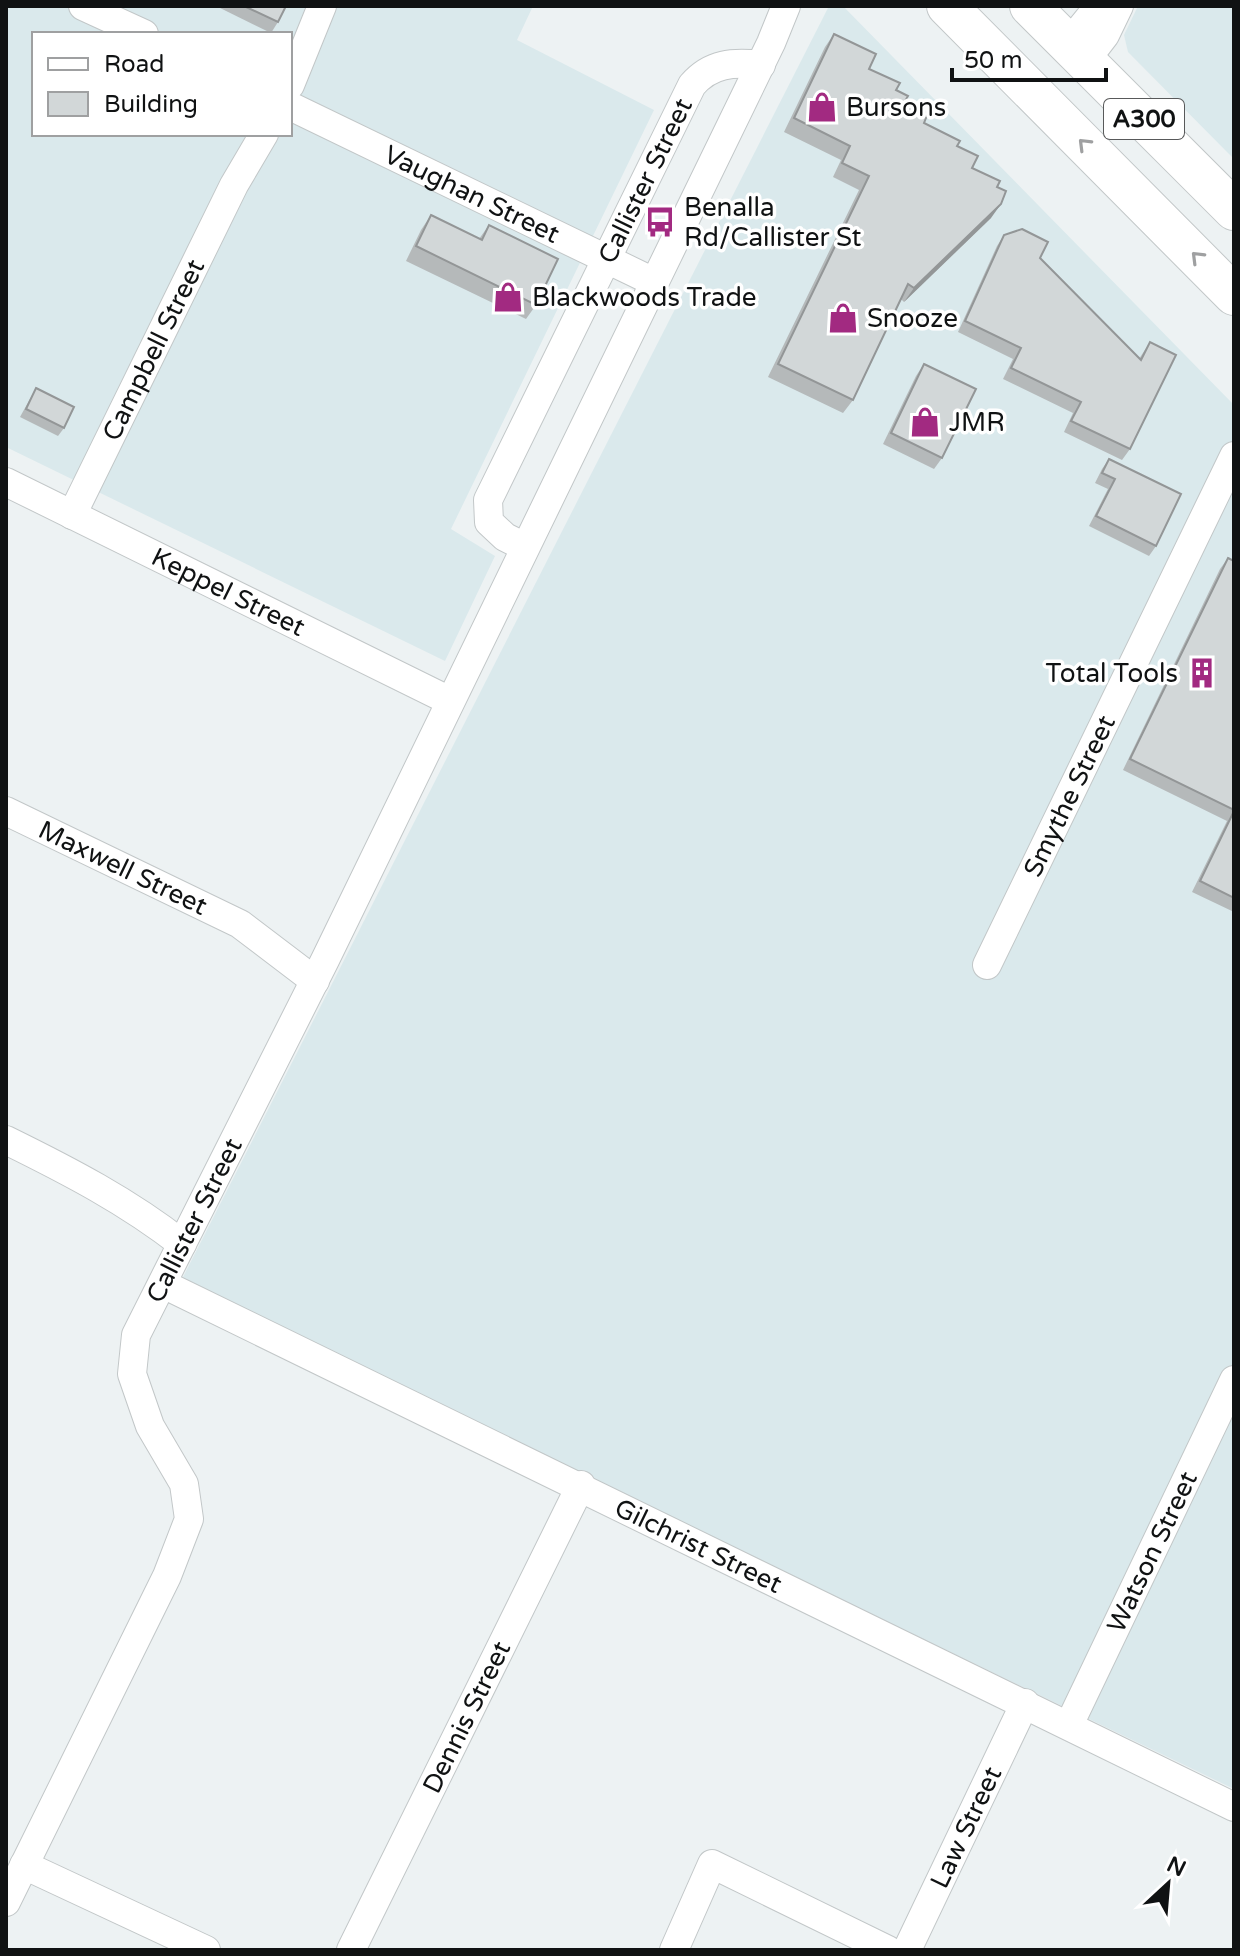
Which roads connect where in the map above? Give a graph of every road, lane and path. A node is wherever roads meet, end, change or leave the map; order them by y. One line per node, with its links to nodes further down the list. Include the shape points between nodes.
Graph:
1 (83, 6): 9 (street)
2 (786, 6): 11 (street, Callister Street)
3 (797, 6): 11 (street, Callister Street)
4 (947, 6): 14 (highway, A300)
5 (1030, 6): 10 (highway, A300)
6 (1099, 6): 10 (street)
7 (1119, 6): 10 (street, via 1105,35)
8 (322, 7): 12 (street); 13 (street)
9 (140, 32)
10 (1076, 52): 14 (highway); 19 (highway, A300)
11 (766, 54): 20 (street, Callister Street, via 710,68 692,85); 21 (street, Callister Street)
12 (292, 58)
13 (292, 80)
14 (1033, 92): 22 (highway, A300, one-way to 14)
15 (292, 107): 20 (street, Vaughan Street)
16 (253, 136): 18 (street, Campbell Street)
17 (263, 136): 18 (street, Campbell Street)
18 (234, 185): 25 (street, Campbell Street)
19 (1234, 210)
20 (605, 258): 21 (street, Vaughan Street); 26 (street, Callister Street, via 488,500 489,522)
21 (654, 282): 26 (street, Callister Street)
22 (1234, 295)
23 (1234, 456): 29 (street, Smythe Street)
24 (6, 482): 25 (street, Keppel Street)
25 (72, 515): 27 (street, Keppel Street)
26 (525, 547): 27 (street, Callister Street)
27 (450, 701): 30 (street, Callister Street)
28 (6, 811): 30 (street, Maxwell Street, via 264,931)
29 (987, 965)
30 (320, 971): 32 (street, Callister Street)
31 (6, 1140): 32 (street, via 120,1190)
32 (186, 1234): 33 (street, Callister Street)
33 (163, 1284): 35 (street, Gilchrist Street); 39 (street, Callister Street, via 136,1335 132,1374 150,1426 184,1484 189,1519 167,1576)
34 (1234, 1380): 37 (street, Watson Street)
35 (581, 1485): 36 (street, Gilchrist Street); 42 (street, Dennis Street)
36 (1025, 1703): 37 (street, Gilchrist Street); 45 (street, Law Street)
37 (1069, 1725): 38 (street, Gilchrist Street)
38 (1234, 1807)
39 (24, 1865): 40 (street, Callister Street); 41 (street)
40 (6, 1902)
41 (206, 1950)
42 (351, 1950)
43 (674, 1950): 44 (street, via 712,1864)
44 (888, 1950)
45 (907, 1950)

